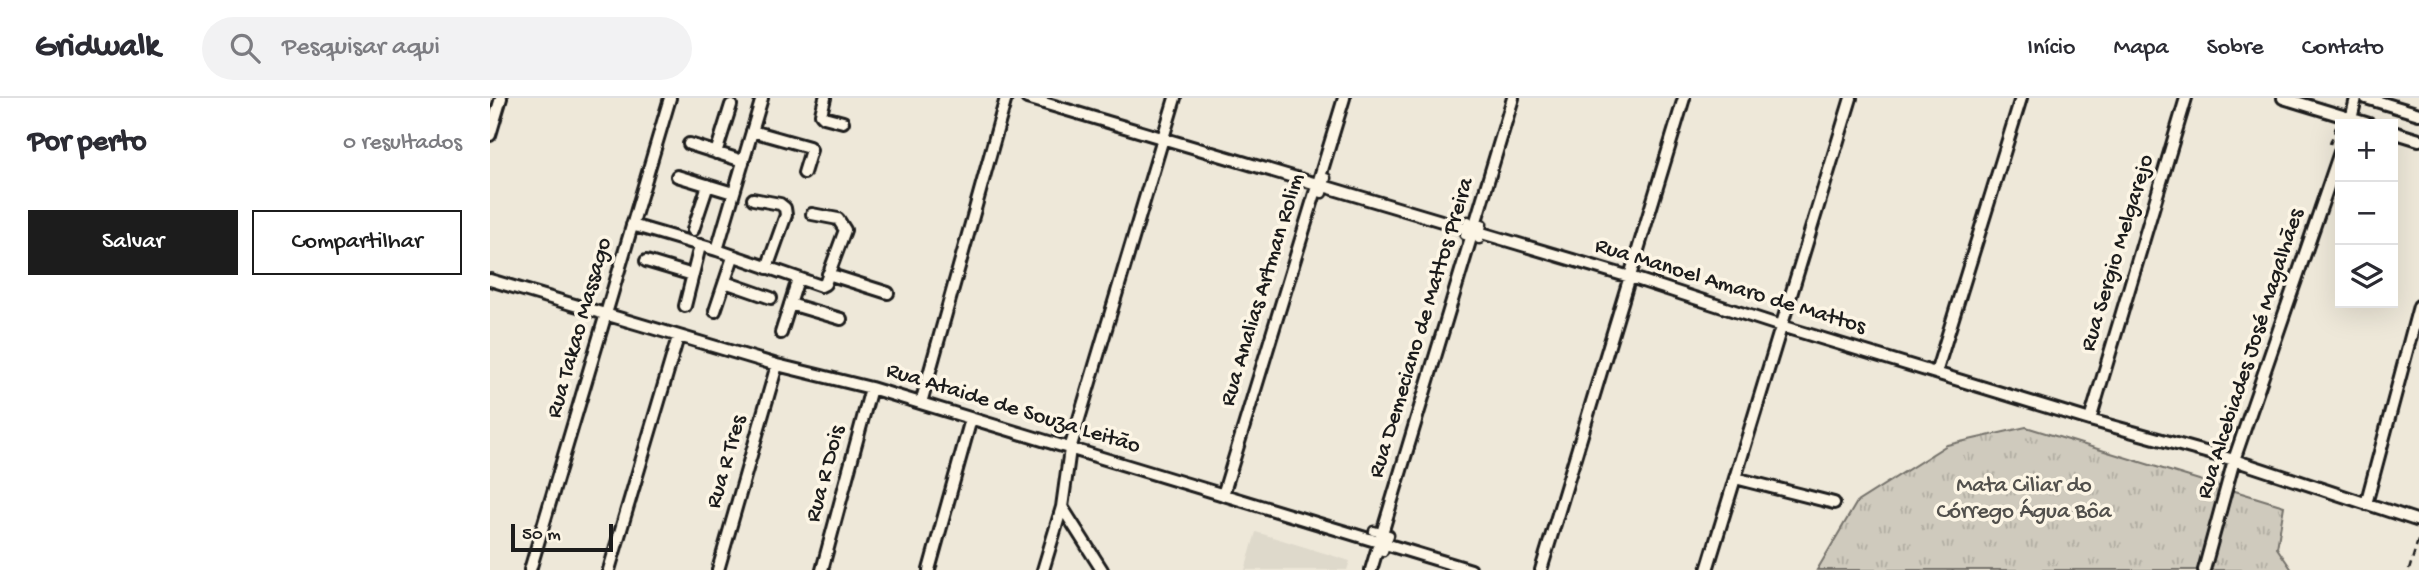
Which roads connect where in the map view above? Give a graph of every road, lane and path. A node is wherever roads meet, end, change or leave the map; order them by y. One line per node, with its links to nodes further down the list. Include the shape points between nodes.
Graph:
1 (500, 98): 24 (street)
2 (670, 98): 38 (street, Rua Takao Massago)
3 (762, 98): 22 (street)
4 (825, 98): 21 (street, via 821,114)
5 (1006, 98): 66 (street)
6 (1027, 98): 25 (street, Rua Manoel Amaro de Mattos)
7 (1175, 98): 25 (street)
8 (1344, 98): 34 (street, Rua Analias Artman Rolim)
9 (1513, 98): 40 (street, Rua Demeciano de Mattos Preira)
10 (1684, 98): 48 (street)
11 (1852, 98): 60 (street)
12 (2021, 98): 64 (street)
13 (2186, 98): 68 (street, Rua Sergio Melgarejo)
14 (2283, 98): 19 (street)
15 (2356, 98): 20 (street)
16 (2366, 98): 18 (street)
17 (731, 105): 28 (street)
18 (2419, 114)
19 (2342, 119)
20 (2352, 119)
21 (843, 122)
22 (752, 131): 29 (street); 31 (street, via 809,147)
23 (2398, 134): 26 (street)
24 (490, 135)
25 (1163, 138): 34 (street, Rua Manoel Amaro de Mattos); 69 (street)
26 (2419, 140)
27 (689, 144): 28 (street)
28 (716, 153): 29 (street)
29 (743, 161): 35 (street)
30 (2335, 167): 70 (street, Rua Alcebiades José Magalhães)
31 (804, 173)
32 (677, 176): 33 (street)
33 (708, 185): 35 (street); 39 (street)
34 (1323, 185): 40 (street, Rua Manoel Amaro de Mattos); 72 (street, Rua Analias Artman Rolim)
35 (733, 193): 42 (street)
36 (753, 199): 45 (street, via 785,208)
37 (812, 214): 46 (street, via 838,219 845,230)
38 (632, 225): 41 (street); 58 (street, Rua Takao Massago)
39 (693, 230)
40 (1473, 230): 48 (street, Rua Manoel Amaro de Mattos); 78 (street, Rua Demeciano de Mattos Preira)
41 (700, 246): 42 (street); 47 (street)
42 (717, 250): 43 (street)
43 (733, 257): 45 (street); 51 (street)
44 (646, 261): 47 (street)
45 (767, 268): 50 (street)
46 (828, 274): 50 (street, via 821,286); 52 (street)
47 (692, 275): 55 (street)
48 (1625, 275): 60 (street, Rua Manoel Amaro de Mattos); 88 (street)
49 (490, 279): 58 (street, Rua Ataide de Souza Leitão)
50 (798, 279): 54 (street)
51 (725, 282): 53 (street); 57 (street)
52 (888, 293)
53 (771, 298)
54 (790, 304): 59 (street); 61 (street)
55 (685, 306)
56 (2419, 306): 74 (street)
57 (715, 311)
58 (607, 315): 62 (street, Rua Ataide de Souza Leitão); 79 (street, Rua Takao Massago)
59 (841, 319)
60 (1781, 327): 64 (street, Rua Manoel Amaro de Mattos); 71 (street)
61 (781, 333)
62 (678, 337): 63 (street, Rua Ataide de Souza Leitão); 80 (street)
63 (777, 365): 65 (street, Rua Ataide de Souza Leitão); 81 (street, Rua R Tres)
64 (1936, 373): 68 (street, Rua Manoel Amaro de Mattos)
65 (871, 388): 66 (street, Rua Ataide de Souza Leitão); 82 (street, Rua R Dois)
66 (921, 403): 67 (street, Rua Ataide de Souza Leitão)
67 (971, 419): 69 (street, Rua Ataide de Souza Leitão); 83 (street)
68 (2090, 420): 70 (street, Rua Manoel Amaro de Mattos)
69 (1070, 449): 72 (street, Rua Ataide de Souza Leitão); 75 (street)
70 (2234, 460): 74 (street, Rua Manoel Amaro de Mattos); 90 (street, Rua Alcebiades José Magalhães)
71 (1735, 478): 73 (street); 89 (street)
72 (1223, 495): 78 (street, Rua Ataide de Souza Leitão)
73 (1833, 503)
74 (2366, 504): 76 (street, Rua Manoel Amaro de Mattos)
75 (1062, 507): 84 (street); 85 (street)
76 (2419, 521)
77 (2419, 537): 91 (path)
78 (1381, 540): 86 (street, Rua Demeciano de Mattos Preira); 87 (street, Rua Ataide de Souza Leitão)
79 (530, 570)
80 (609, 570)
81 (718, 570)
82 (822, 570)
83 (929, 570)
84 (1043, 570)
85 (1102, 570)
86 (1371, 570)
87 (1471, 570)
88 (1541, 570)
89 (1707, 570)
90 (2204, 570)
91 (2409, 570)

